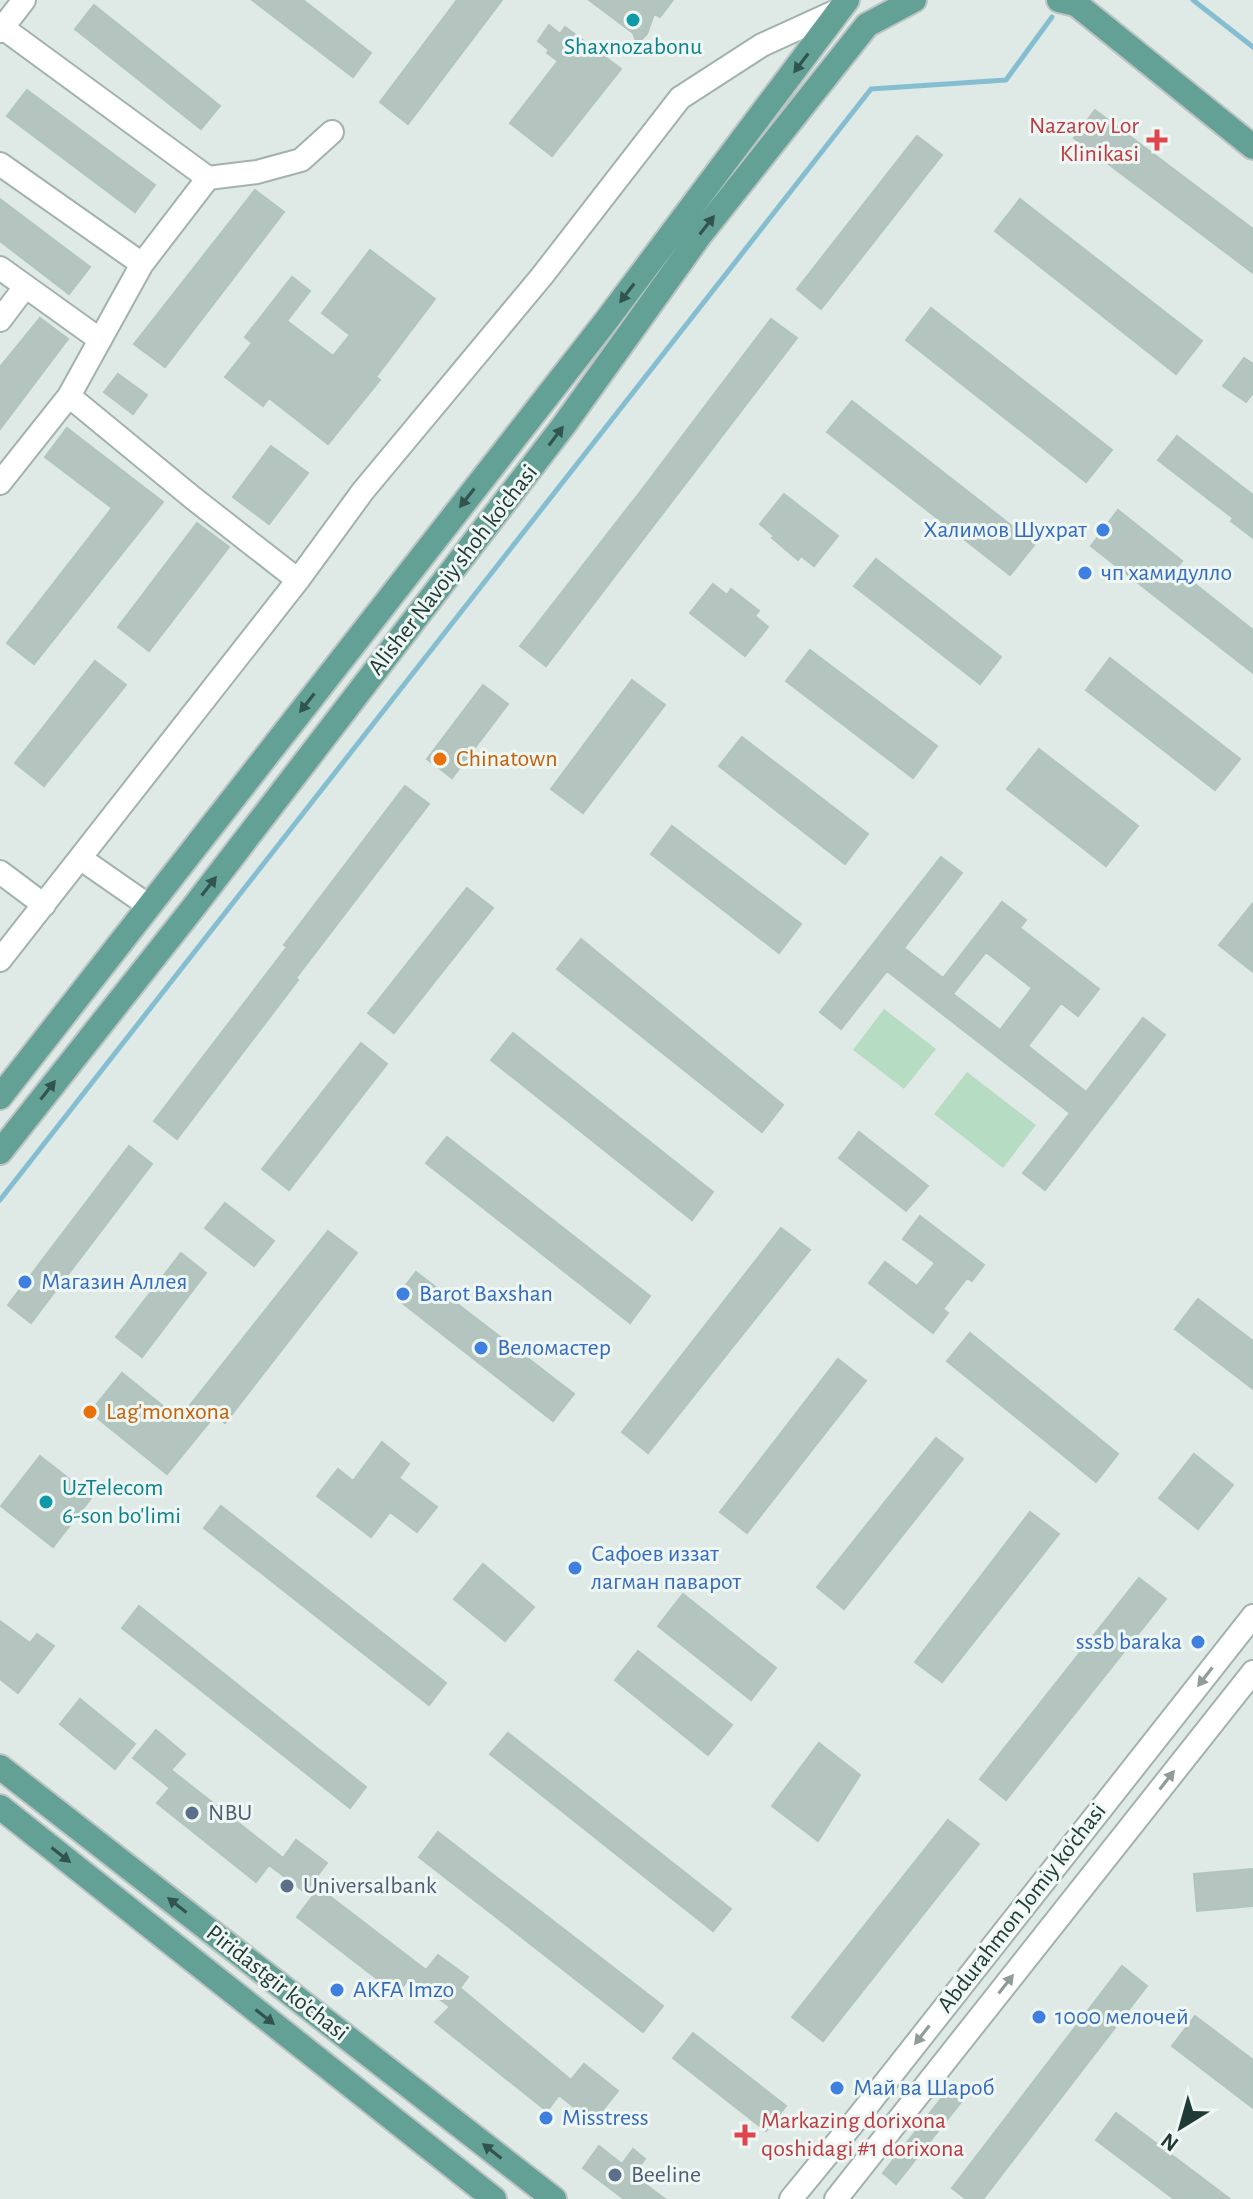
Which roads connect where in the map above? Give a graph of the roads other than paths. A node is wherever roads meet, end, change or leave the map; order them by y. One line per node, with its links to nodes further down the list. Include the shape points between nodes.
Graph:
1 (24, 0): 5 (street)
2 (914, 0): 25 (main road, Alisher Navoiy shoh ko'chasi, one-way to 2, via 545,450 709,222 867,25)
3 (1075, 1): 6 (main road); 8 (main road)
4 (844, 5): 18 (street, via 762,45 680,98 542,276 363,491); 22 (main road, Alisher Navoiy shoh ko'chasi, one-way to 22, via 606,321)
5 (1, 29): 10 (street)
6 (1253, 131)
7 (332, 132): 10 (street, via 301,160)
8 (1253, 147)
9 (0, 164): 11 (street)
10 (208, 178): 11 (street)
11 (142, 264): 15 (street)
12 (0, 268): 13 (street)
13 (25, 287): 14 (street); 15 (street)
14 (0, 320)
15 (99, 339): 16 (street)
16 (69, 396): 17 (street); 18 (street)
17 (0, 483)
18 (298, 580): 19 (street)
19 (80, 858): 21 (street); 22 (street)
20 (0, 872): 21 (street)
21 (44, 905): 23 (street)
22 (149, 906): 24 (main road, Alisher Navoiy shoh ko'chasi)
23 (0, 960)
24 (0, 1097)
25 (0, 1152)
26 (1253, 1616): 32 (street, Abdurahmon Jomiy ko'chasi, one-way to 32)
27 (1253, 1672): 33 (street, Abdurahmon Jomiy ko'chasi, one-way to 27)
28 (0, 1767): 31 (main road, Piridastgir ko'chasi, one-way to 28)
29 (0, 1807): 30 (main road, Piridastgir ko'chasi, one-way to 30)
30 (494, 2199)
31 (554, 2199)
32 (791, 2199)
33 (836, 2199)

